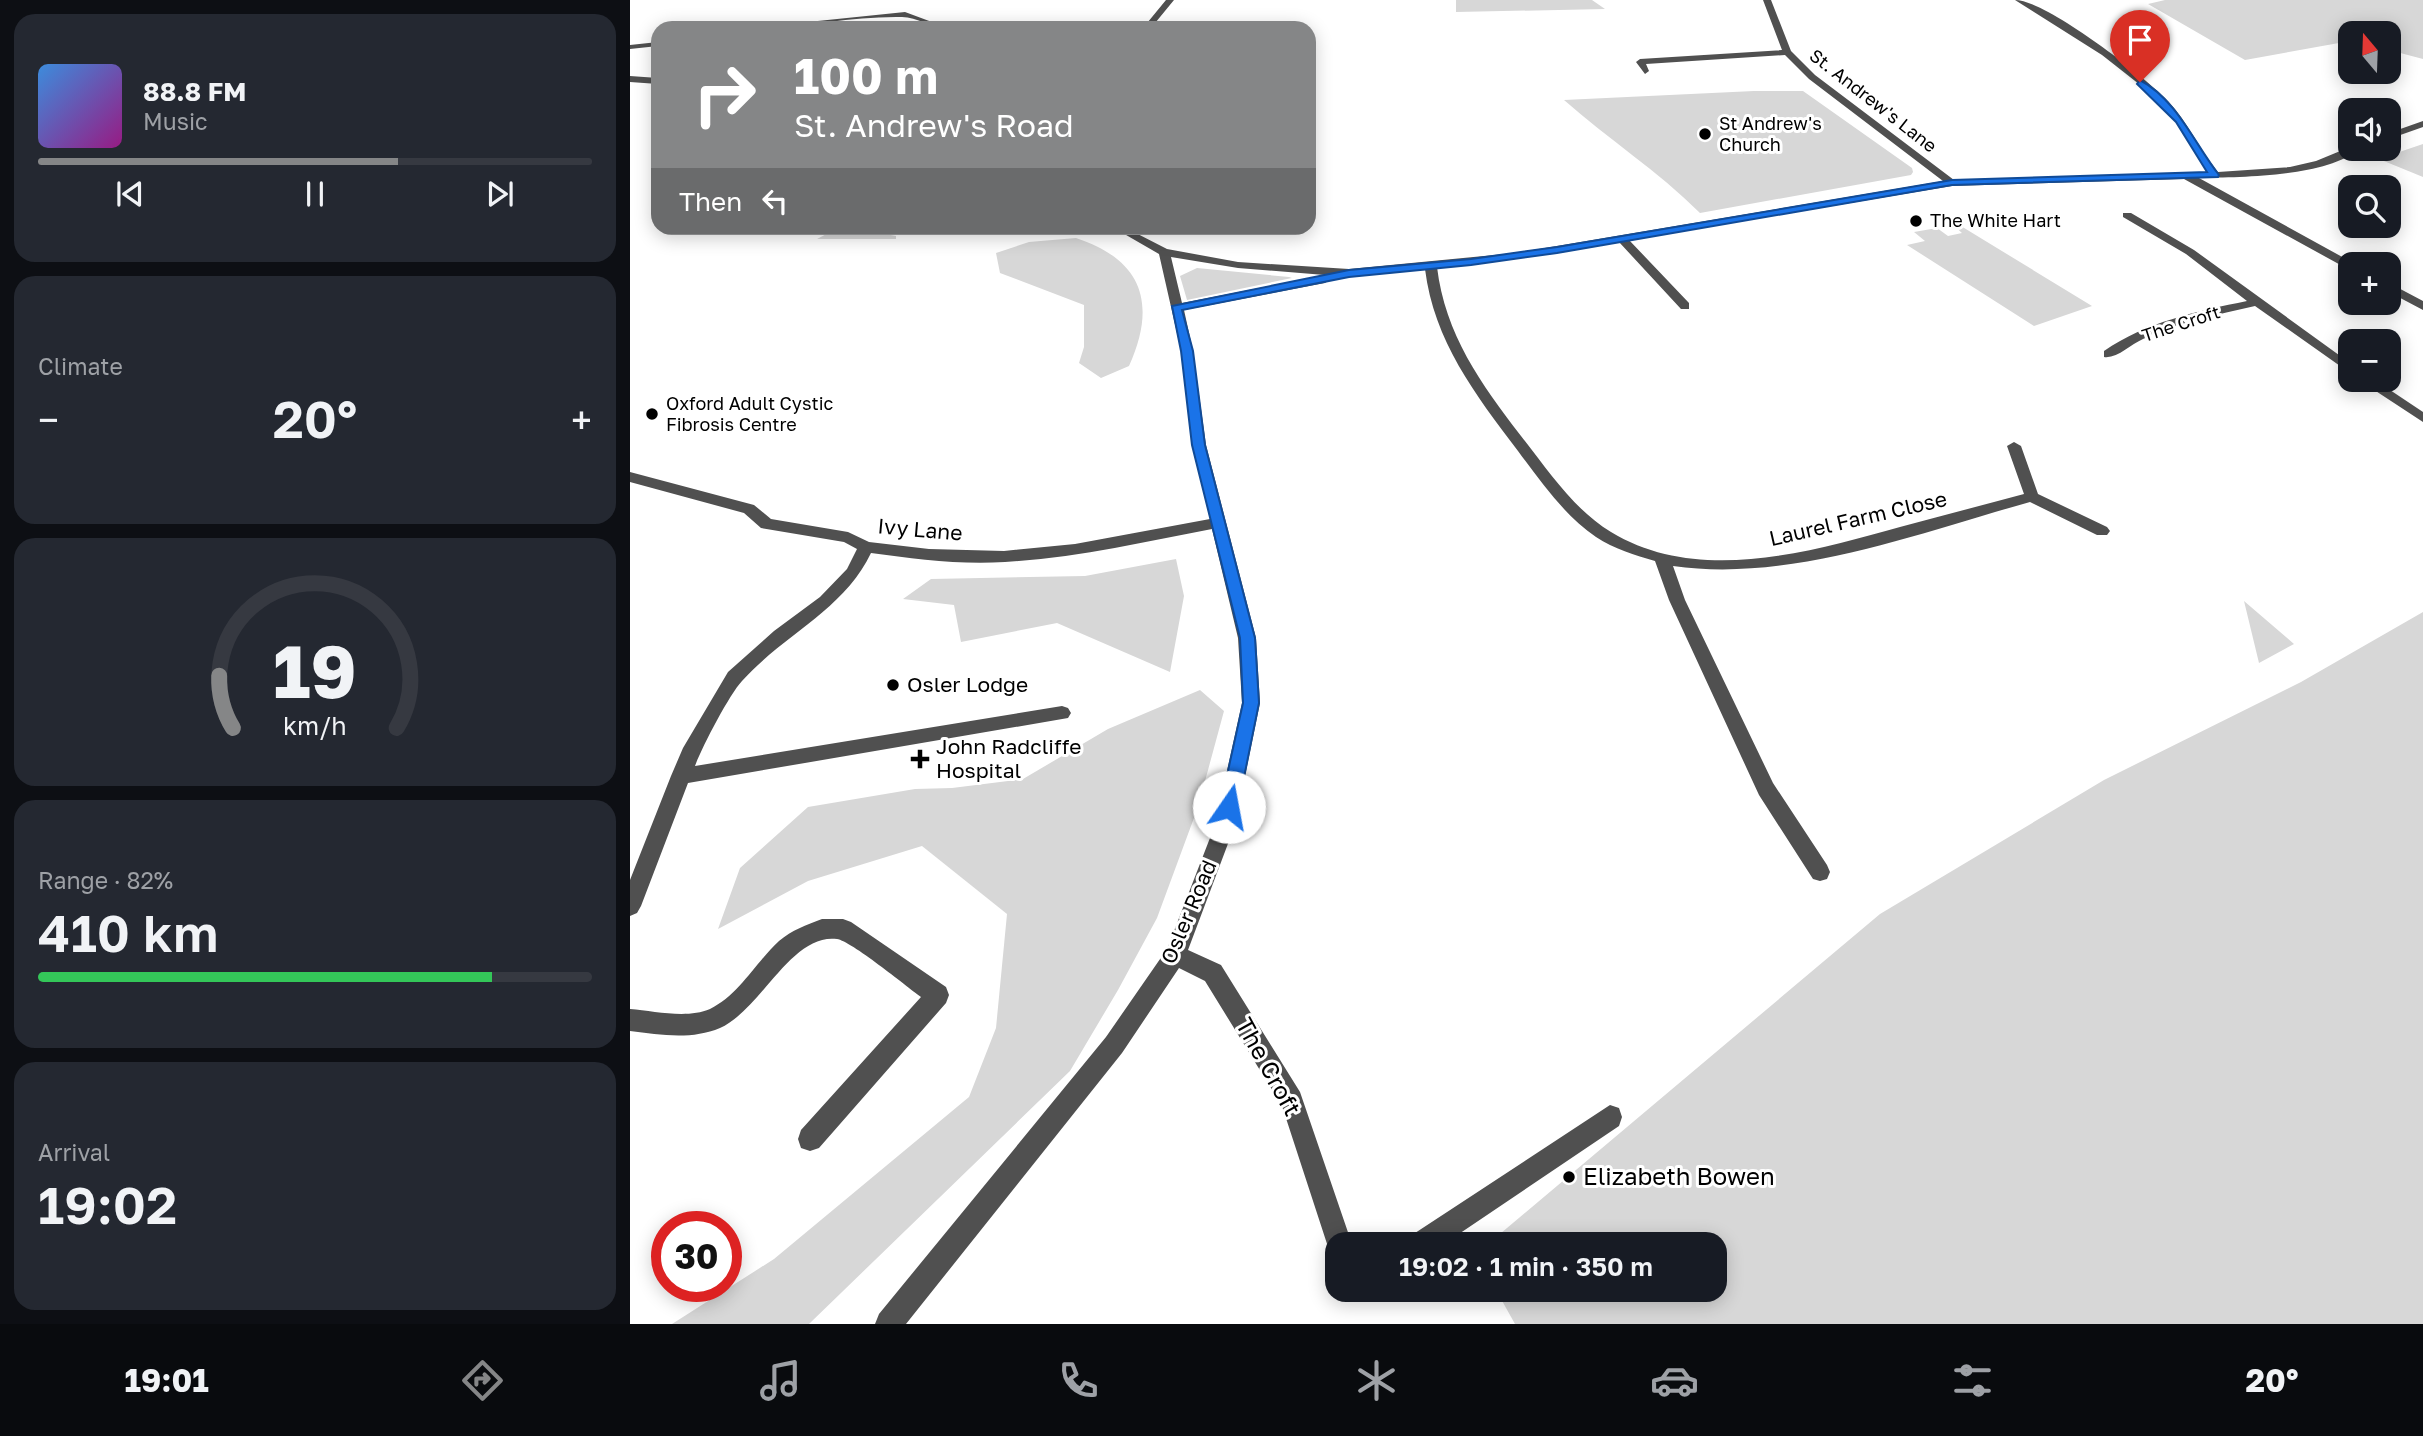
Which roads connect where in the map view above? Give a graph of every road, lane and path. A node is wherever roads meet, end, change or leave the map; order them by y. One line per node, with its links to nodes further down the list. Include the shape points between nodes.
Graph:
1 (1170, 0): 6 (street)
2 (1767, 0): 9 (street, St. Andrew's Lane)
3 (2019, 0): 17 (street, via 2075,32 2164,103)
4 (830, 21): 5 (street, via 905,14)
5 (924, 21)
6 (1153, 21)
7 (651, 45): 8 (street)
8 (630, 47)
9 (1787, 52): 10 (street, via 1640,62); 18 (street, St. Andrew's Lane, via 1850,108)
10 (1645, 71)
11 (630, 79): 12 (street)
12 (651, 80)
13 (2423, 124): 14 (street)
14 (2401, 132)
15 (2338, 154): 17 (street, via 2290,170)
16 (2183, 174): 17 (street); 18 (street); 23 (street)
17 (2215, 175)
18 (1952, 183): 21 (street)
19 (2127, 215): 27 (street, The Croft, via 2190,252)
20 (1132, 235): 22 (street)
21 (1622, 239): 24 (street); 28 (street)
22 (1164, 252): 25 (street, via 1238,265); 30 (street, Osler Road)
23 (2338, 259)
24 (1431, 266): 25 (street); 41 (street, Laurel Farm Close, via 1435,302 1445,329 1477,387 1508,428 1584,520 1611,539)
25 (1349, 274): 30 (street)
26 (2401, 294): 29 (street)
27 (2257, 302): 31 (street, The Croft, via 2122,342); 32 (street, The Croft)
28 (1685, 306)
29 (2423, 306)
30 (1176, 308): 38 (street, Osler Road)
31 (2109, 354)
32 (2338, 360)
33 (2384, 392): 34 (street)
34 (2423, 418)
35 (2014, 446): 37 (street)
36 (630, 477): 40 (street, Ivy Lane, via 749,509 766,524 848,537)
37 (2032, 497): 39 (street); 41 (street, Laurel Farm Close, via 1803,559 1748,565)
38 (1217, 523): 40 (street, Ivy Lane, via 1004,557); 46 (street, Osler Road, via 1247,638 1251,703 1225,825)
39 (2102, 531)
40 (866, 547): 43 (street, via 854,572 826,601 734,677)
41 (1663, 560): 44 (street, via 1688,625 1766,789)
42 (1062, 713): 43 (street)
43 (681, 776): 45 (street)
44 (1820, 872)
45 (630, 906)
46 (1175, 955): 50 (street, The Croft, via 1213,974 1292,1100); 52 (street, Osler Road, via 1114,1045)
47 (630, 1020): 49 (street, via 674,1025 715,1018 739,1003 790,946 827,927 843,929 938,995)
48 (1610, 1117): 51 (street)
49 (810, 1139)
50 (1335, 1232)
51 (1438, 1232)
52 (889, 1324)

